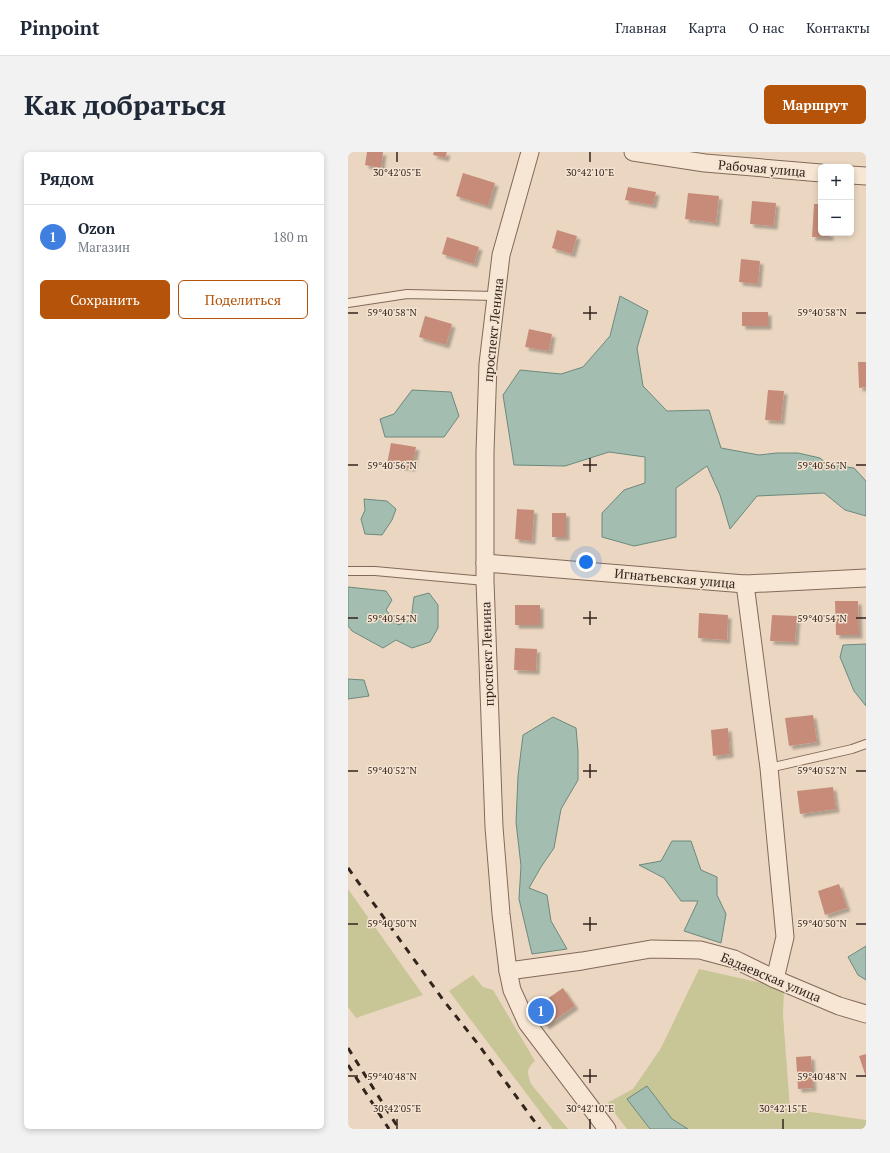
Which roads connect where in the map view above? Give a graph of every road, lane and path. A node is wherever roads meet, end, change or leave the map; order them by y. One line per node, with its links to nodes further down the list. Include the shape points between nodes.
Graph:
1 (530, 152): 6 (street, проспект Ленина, via 501,255)
2 (633, 152): 3 (street, Рабочая улица, via 705,163)
3 (818, 173)
4 (854, 175): 5 (street)
5 (866, 176)
6 (495, 296): 7 (lane, via 407,294); 8 (street, проспект Ленина, via 488,364)
7 (348, 303)
8 (485, 562): 11 (street, проспект Ленина); 12 (street, Игнатьевская улица)
9 (348, 572): 11 (lane, via 375,570)
10 (866, 578): 12 (street, Игнатьевская улица)
11 (484, 581): 15 (street, проспект Ленина, via 494,827)
12 (745, 584): 14 (street)
13 (866, 744): 14 (lane)
14 (769, 768): 16 (street, via 785,937)
15 (508, 971): 16 (street, Бадаевская улица, via 651,949 700,950 734,959); 18 (street, проспект Ленина, via 512,990 527,1024)
16 (775, 979): 17 (street, Бадаевская улица, via 839,1006)
17 (866, 1014)
18 (607, 1129)

